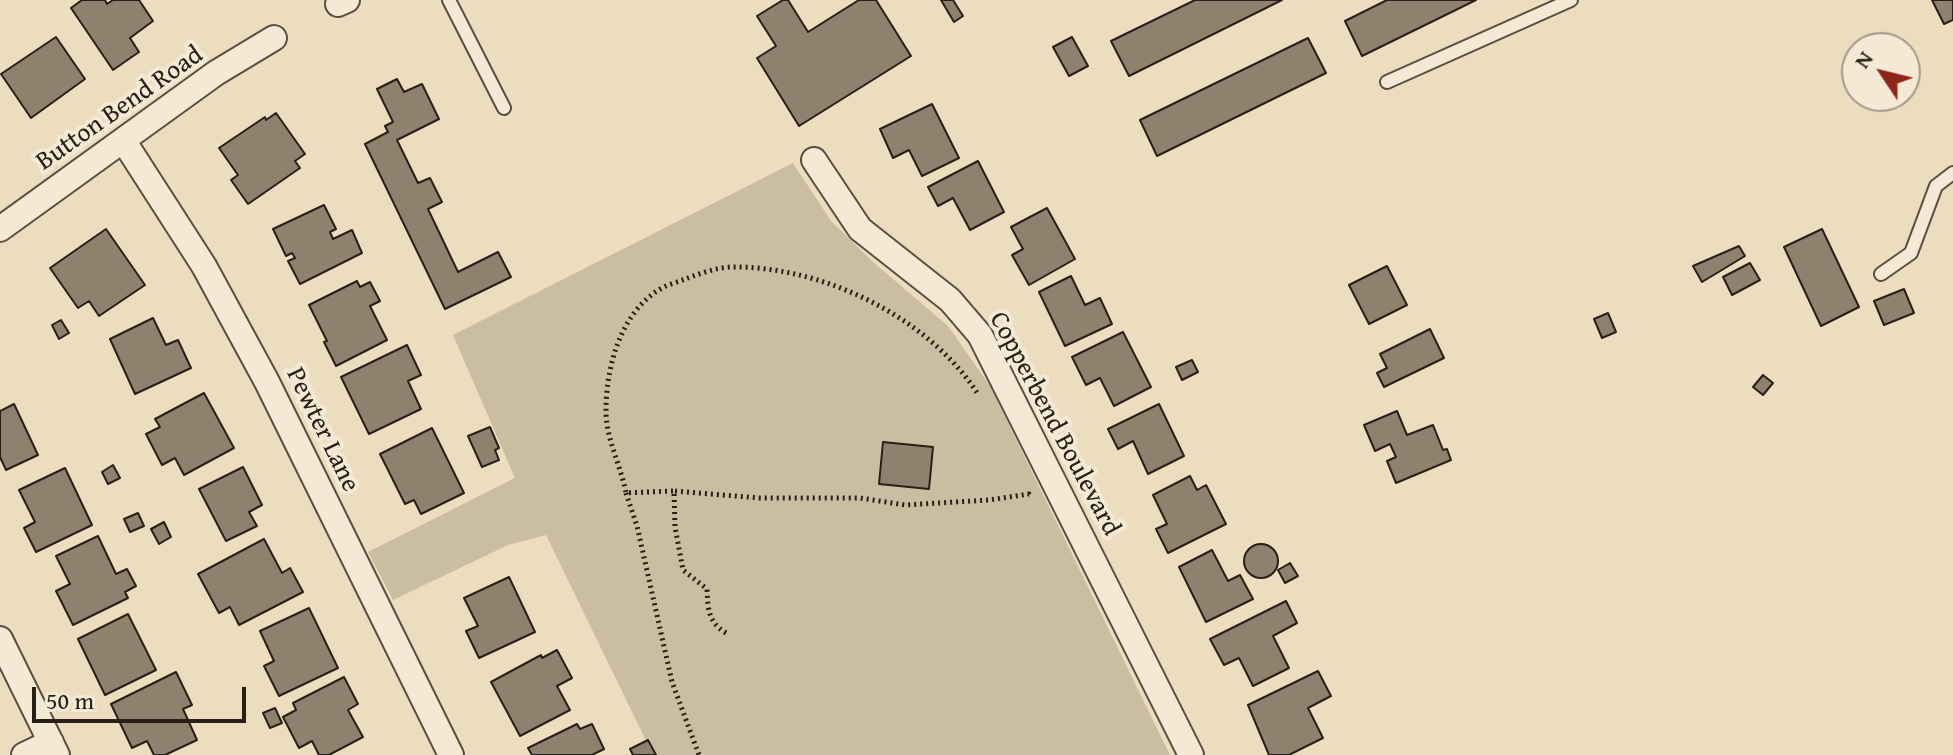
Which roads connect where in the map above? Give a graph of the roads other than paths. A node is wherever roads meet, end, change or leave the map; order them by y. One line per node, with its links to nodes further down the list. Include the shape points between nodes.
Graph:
1 (449, 0): 5 (lane)
2 (1571, 0): 4 (lane)
3 (274, 38): 6 (street, Button Bend Road)
4 (1387, 82)
5 (504, 108)
6 (123, 140): 9 (street, Button Bend Road); 14 (street, Pewter Lane, via 204,266 267,382)
7 (814, 160): 15 (street, Copperbend Boulevard, via 860,229 950,300 980,335)
8 (1953, 173): 10 (lane, via 1936,186 1911,253)
9 (0, 229)
10 (1881, 274)
11 (0, 639): 12 (street)
12 (54, 748): 13 (street)
13 (24, 755)
14 (451, 755)
15 (1191, 755)

